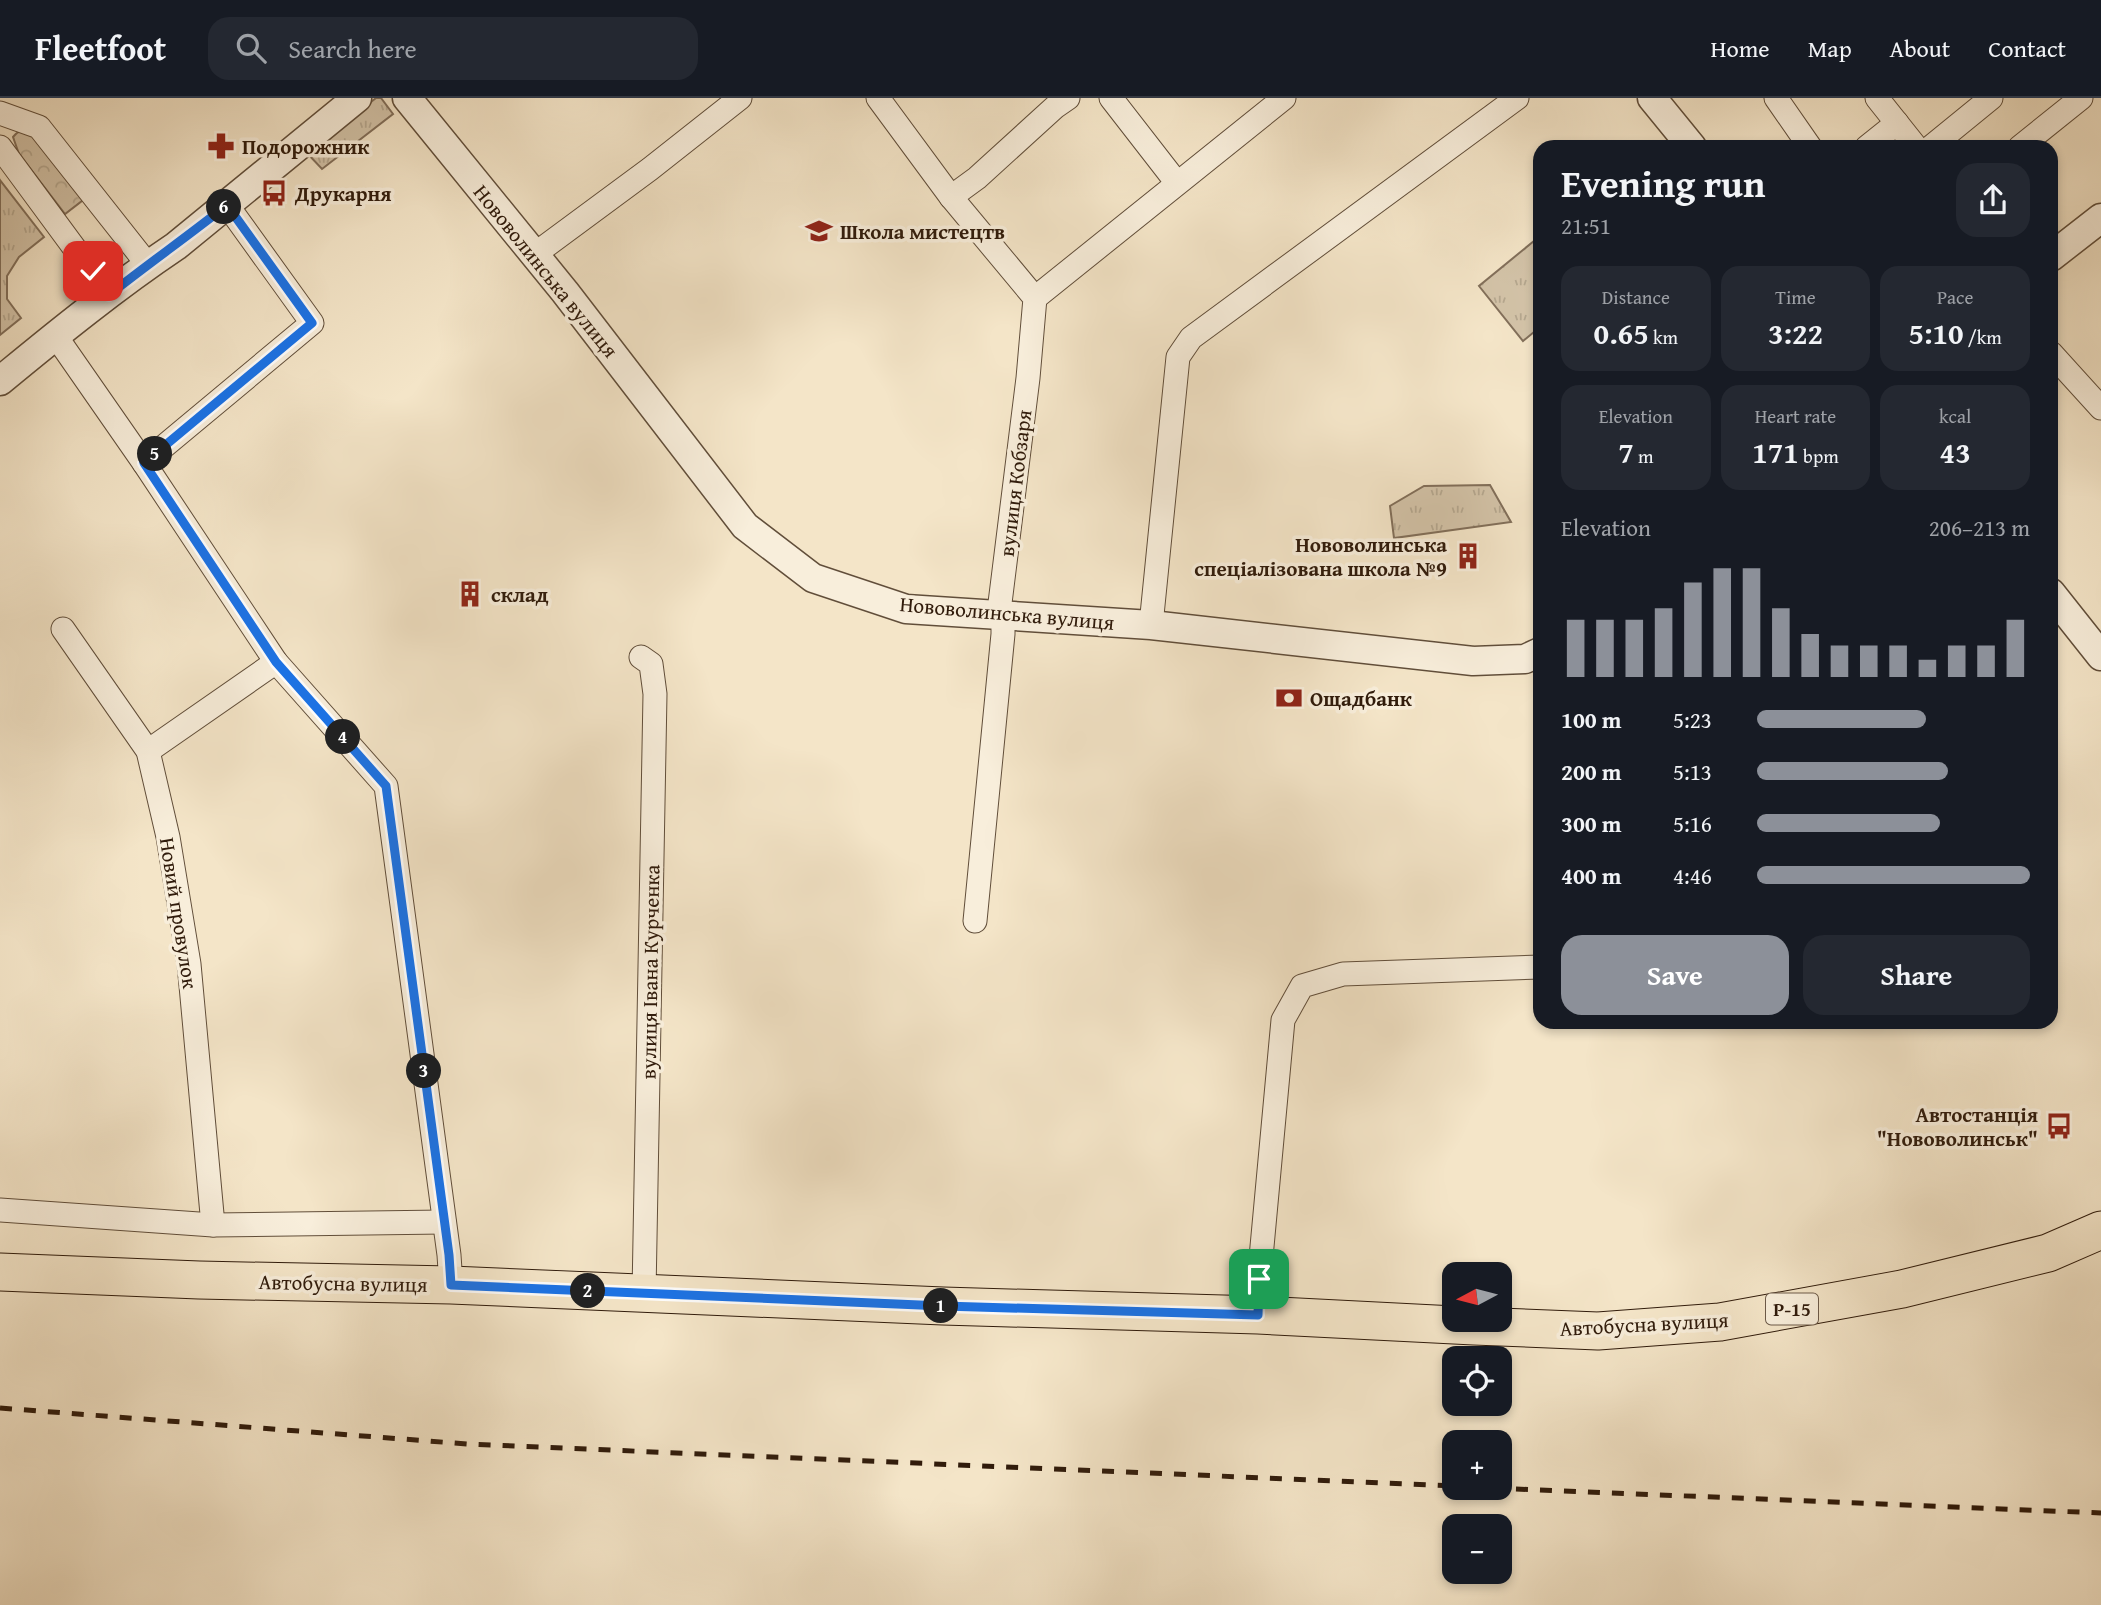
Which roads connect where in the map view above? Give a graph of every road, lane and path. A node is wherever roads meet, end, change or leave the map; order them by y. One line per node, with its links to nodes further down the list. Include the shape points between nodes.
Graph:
1 (357, 98): 25 (street)
2 (407, 98): 28 (street, Нововолинська вулиця)
3 (740, 98): 28 (street)
4 (878, 98): 24 (street)
5 (1111, 98): 23 (street)
6 (1283, 98): 23 (street)
7 (1517, 98): 39 (street, via 1191,338 1178,357)
8 (1652, 98): 16 (street)
9 (1776, 98): 17 (street)
10 (1877, 98): 15 (street)
11 (1991, 98): 20 (street)
12 (2081, 98): 21 (street)
13 (1057, 101): 24 (street)
14 (0, 113): 29 (street, via 39,127)
15 (1897, 123): 18 (street); 19 (street)
16 (1686, 140)
17 (1805, 140)
18 (1876, 140)
19 (1910, 140)
20 (1940, 140)
21 (2029, 140)
22 (0, 148): 30 (street)
23 (1177, 183): 31 (street)
24 (951, 197): 31 (street)
25 (227, 205): 29 (street); 36 (street, via 312,323)
26 (2101, 218): 27 (street)
27 (2058, 252)
28 (535, 254): 38 (street, Нововолинська вулиця, via 754,534 813,578 906,609)
29 (148, 265): 30 (street)
30 (109, 295): 32 (street)
31 (1035, 298): 38 (street, вулиця Кобзаря, via 1000,603)
32 (61, 344): 34 (street); 36 (street)
33 (2058, 361): 35 (street)
34 (0, 381)
35 (2101, 408)
36 (144, 463): 44 (street)
37 (2058, 602): 42 (street)
38 (1003, 616): 39 (street, Нововолинська вулиця); 46 (street, вулиця Кобзаря)
39 (1151, 625): 41 (street, Нововолинська вулиця, via 1474,661)
40 (63, 629): 45 (street, Новий провулок)
41 (1533, 655)
42 (2101, 656)
43 (641, 657): 54 (street, вулиця Івана Курченка, via 651,664 655,694)
44 (276, 662): 45 (street); 49 (street, via 386,786)
45 (148, 751): 50 (street, Новий провулок, via 189,964)
46 (975, 921)
47 (1533, 967): 55 (street, via 1343,974 1302,986 1283,1020)
48 (0, 1210): 50 (street)
49 (444, 1222): 50 (street); 53 (street)
50 (213, 1225)
51 (2101, 1230): 55 (main road, Автобусна вулиця / Р-15, via 2048,1253 1902,1289 1720,1322 1598,1331)
52 (0, 1272): 53 (main road, Автобусна вулиця / Р-15)
53 (451, 1285): 54 (main road, Автобусна вулиця / Р-15)
54 (644, 1293): 55 (main road, Автобусна вулиця / Р-15)
55 (1258, 1315)

